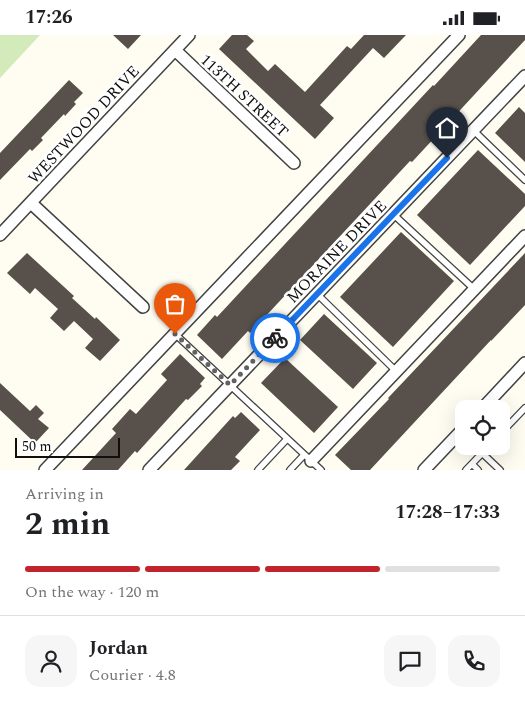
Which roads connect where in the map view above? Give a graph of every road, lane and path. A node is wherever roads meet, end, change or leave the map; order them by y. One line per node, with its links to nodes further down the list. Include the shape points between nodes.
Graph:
1 (189, 35): 3 (street, WESTWOOD DRIVE)
2 (459, 35): 15 (street)
3 (174, 51): 6 (street, 113TH STREET); 8 (street, WESTWOOD DRIVE)
4 (525, 76): 5 (street, MORAINE DRIVE)
5 (473, 130): 7 (lane); 9 (street, MORAINE DRIVE)
6 (294, 163)
7 (525, 180)
8 (31, 203): 10 (street, WESTWOOD DRIVE); 14 (street)
9 (393, 214): 12 (lane); 13 (street, MORAINE DRIVE)
10 (0, 235)
11 (525, 236): 12 (street)
12 (474, 289): 17 (street)
13 (317, 294): 17 (lane); 18 (street, MORAINE DRIVE)
14 (143, 307)
15 (175, 334): 18 (lane); 28 (street)
16 (525, 363): 19 (street)
17 (396, 371): 26 (street)
18 (230, 385): 23 (lane); 29 (street, MORAINE DRIVE)
19 (490, 400)
20 (525, 407): 21 (lane)
21 (510, 423)
22 (455, 437): 33 (street)
23 (288, 439): 26 (lane); 30 (lane)
24 (480, 455): 27 (lane)
25 (484, 455): 36 (lane)
26 (308, 458): 31 (lane); 32 (lane)
27 (472, 464): 34 (lane); 35 (lane)
28 (45, 470)
29 (149, 470)
30 (258, 470)
31 (290, 470)
32 (321, 470)
33 (424, 470)
34 (466, 470)
35 (478, 470)
36 (500, 470)

